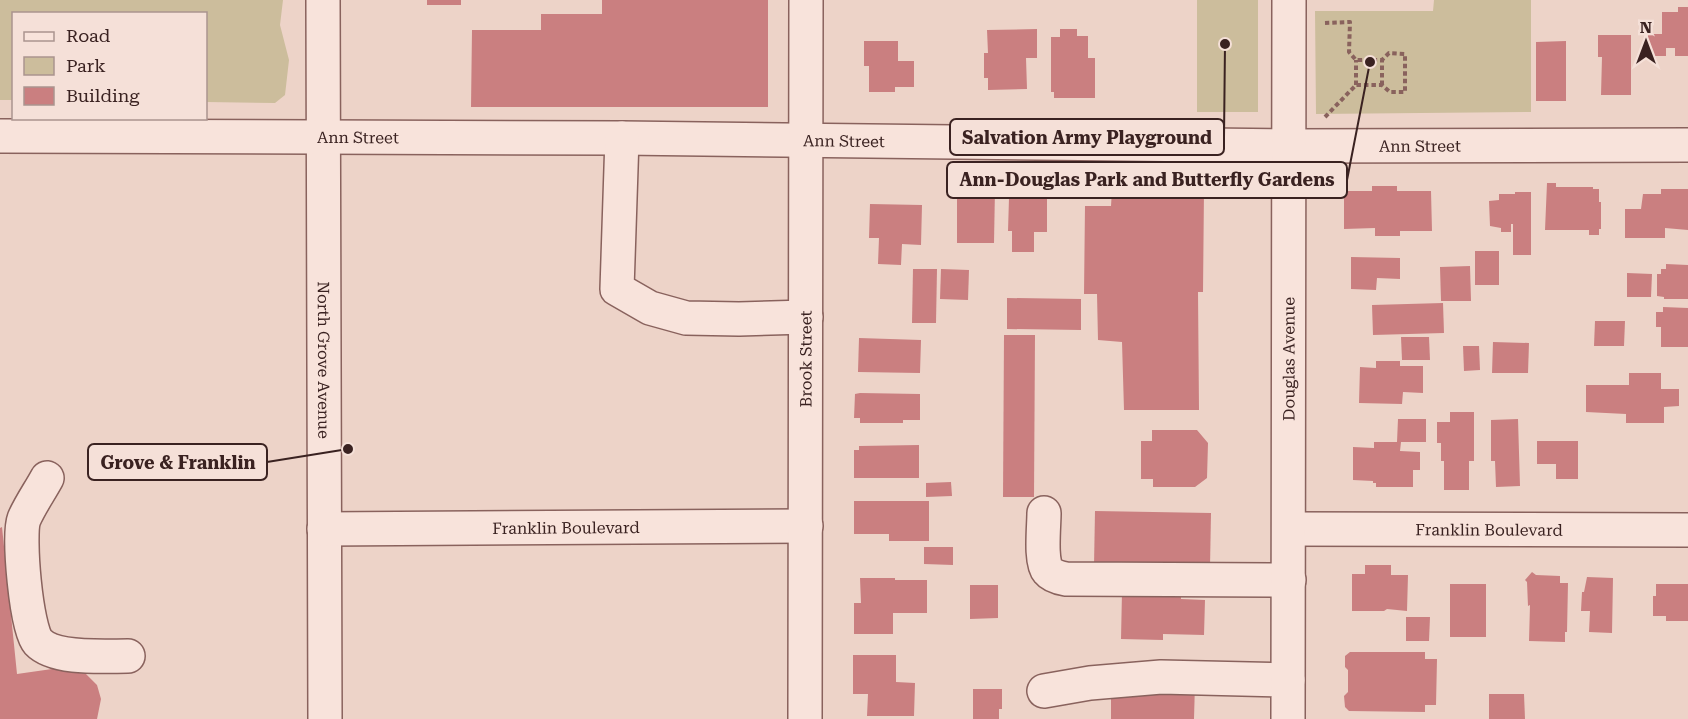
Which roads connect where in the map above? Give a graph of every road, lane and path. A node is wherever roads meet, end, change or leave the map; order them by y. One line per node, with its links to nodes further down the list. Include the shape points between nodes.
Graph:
1 (323, 0): 11 (street, North Grove Avenue)
2 (806, 0): 13 (street, Brook Street)
3 (1289, 0): 15 (street, Douglas Avenue)
4 (1325, 23): 5 (path, via 1350,22 1349,52)
5 (1356, 60): 6 (path); 7 (path)
6 (1382, 60): 8 (path); 8 (path, via 1389,53 1405,54 1405,92 1390,92)
7 (1356, 85): 8 (path); 9 (path)
8 (1382, 85)
9 (1325, 117)
10 (0, 136): 11 (street, Ann Street)
11 (323, 137): 12 (street, Ann Street); 20 (street, North Grove Avenue)
12 (622, 138): 13 (street, Ann Street); 16 (street, via 617,290 650,308 686,318)
13 (806, 141): 15 (street, Ann Street); 16 (street, Brook Street)
14 (1688, 145): 15 (street, Ann Street)
15 (1289, 146): 21 (street, Douglas Avenue)
16 (806, 317): 19 (street, Brook Street)
17 (48, 478): 24 (street, via 24,520 22,542 28,614 34,635 39,643 75,656)
18 (1044, 513): 23 (street, via 1044,562 1048,572 1066,579)
19 (806, 526): 20 (street, Franklin Boulevard); 28 (street, Brook Street)
20 (324, 529): 27 (street, North Grove Avenue)
21 (1289, 530): 22 (street, Franklin Boulevard); 23 (street, Douglas Avenue)
22 (1688, 530)
23 (1289, 579): 25 (street, Douglas Avenue)
24 (128, 656)
25 (1288, 680): 26 (street, via 1161,677); 29 (street, Douglas Avenue)
26 (1044, 691)
27 (325, 719)
28 (805, 719)
29 (1288, 719)

